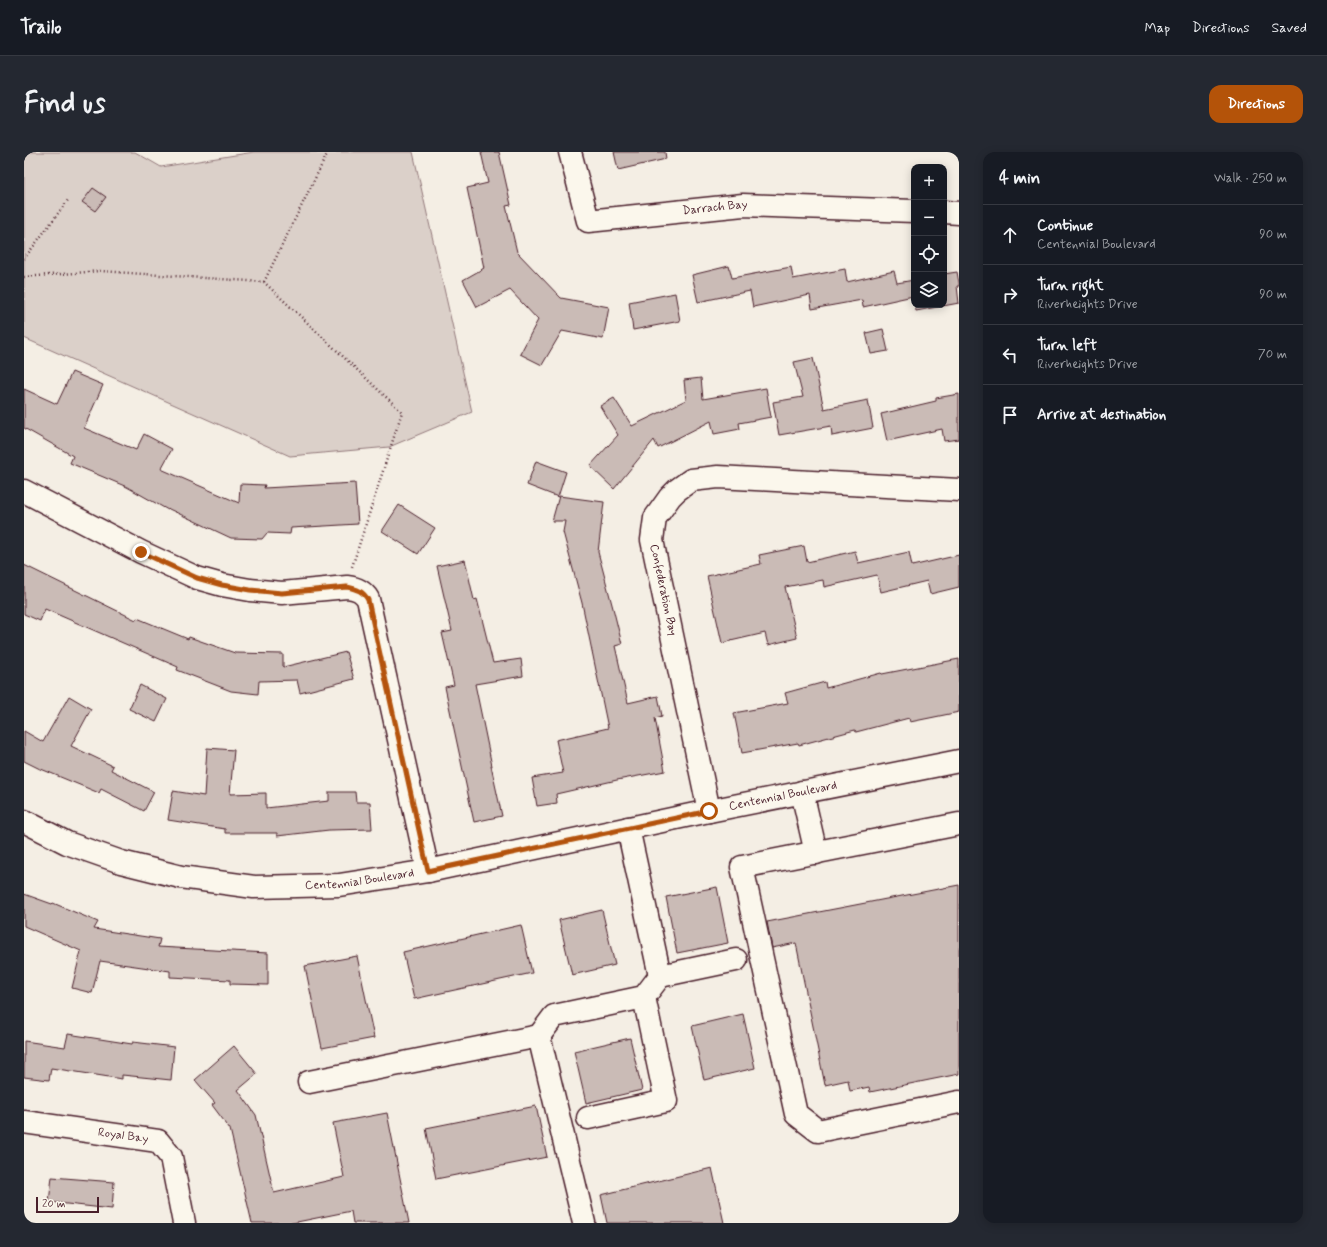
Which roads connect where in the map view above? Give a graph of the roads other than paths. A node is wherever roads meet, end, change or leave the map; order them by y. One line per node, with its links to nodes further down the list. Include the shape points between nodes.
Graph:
1 (570, 152): 2 (street, Darrach Bay, via 588,220 743,205)
2 (911, 211)
3 (947, 212): 4 (street)
4 (959, 213)
5 (959, 490): 9 (street, Confederation Bay, via 718,477 691,480 670,497 655,518 652,540)
6 (24, 491): 14 (street, via 197,578 250,590 282,593 347,587 357,588 364,593 368,600)
7 (959, 761): 8 (street, Centennial Boulevard)
8 (802, 792): 9 (street, Centennial Boulevard); 13 (street)
9 (709, 811): 12 (street, Centennial Boulevard)
10 (24, 821): 14 (street, Centennial Boulevard, via 67,843 121,862 181,877 254,887 339,886)
11 (959, 824): 13 (street)
12 (628, 828): 14 (street, Centennial Boulevard); 16 (street)
13 (816, 853): 20 (street, via 742,867 796,1114 818,1131)
14 (428, 871)
15 (736, 960): 16 (street)
16 (660, 976): 17 (street)
17 (644, 997): 18 (street, via 554,1016); 21 (street, via 666,1101)
18 (539, 1036): 19 (street); 24 (street)
19 (309, 1082)
20 (959, 1102)
21 (588, 1118)
22 (24, 1122): 23 (street, Royal Bay, via 158,1141 171,1157)
23 (184, 1223)
24 (584, 1223)

